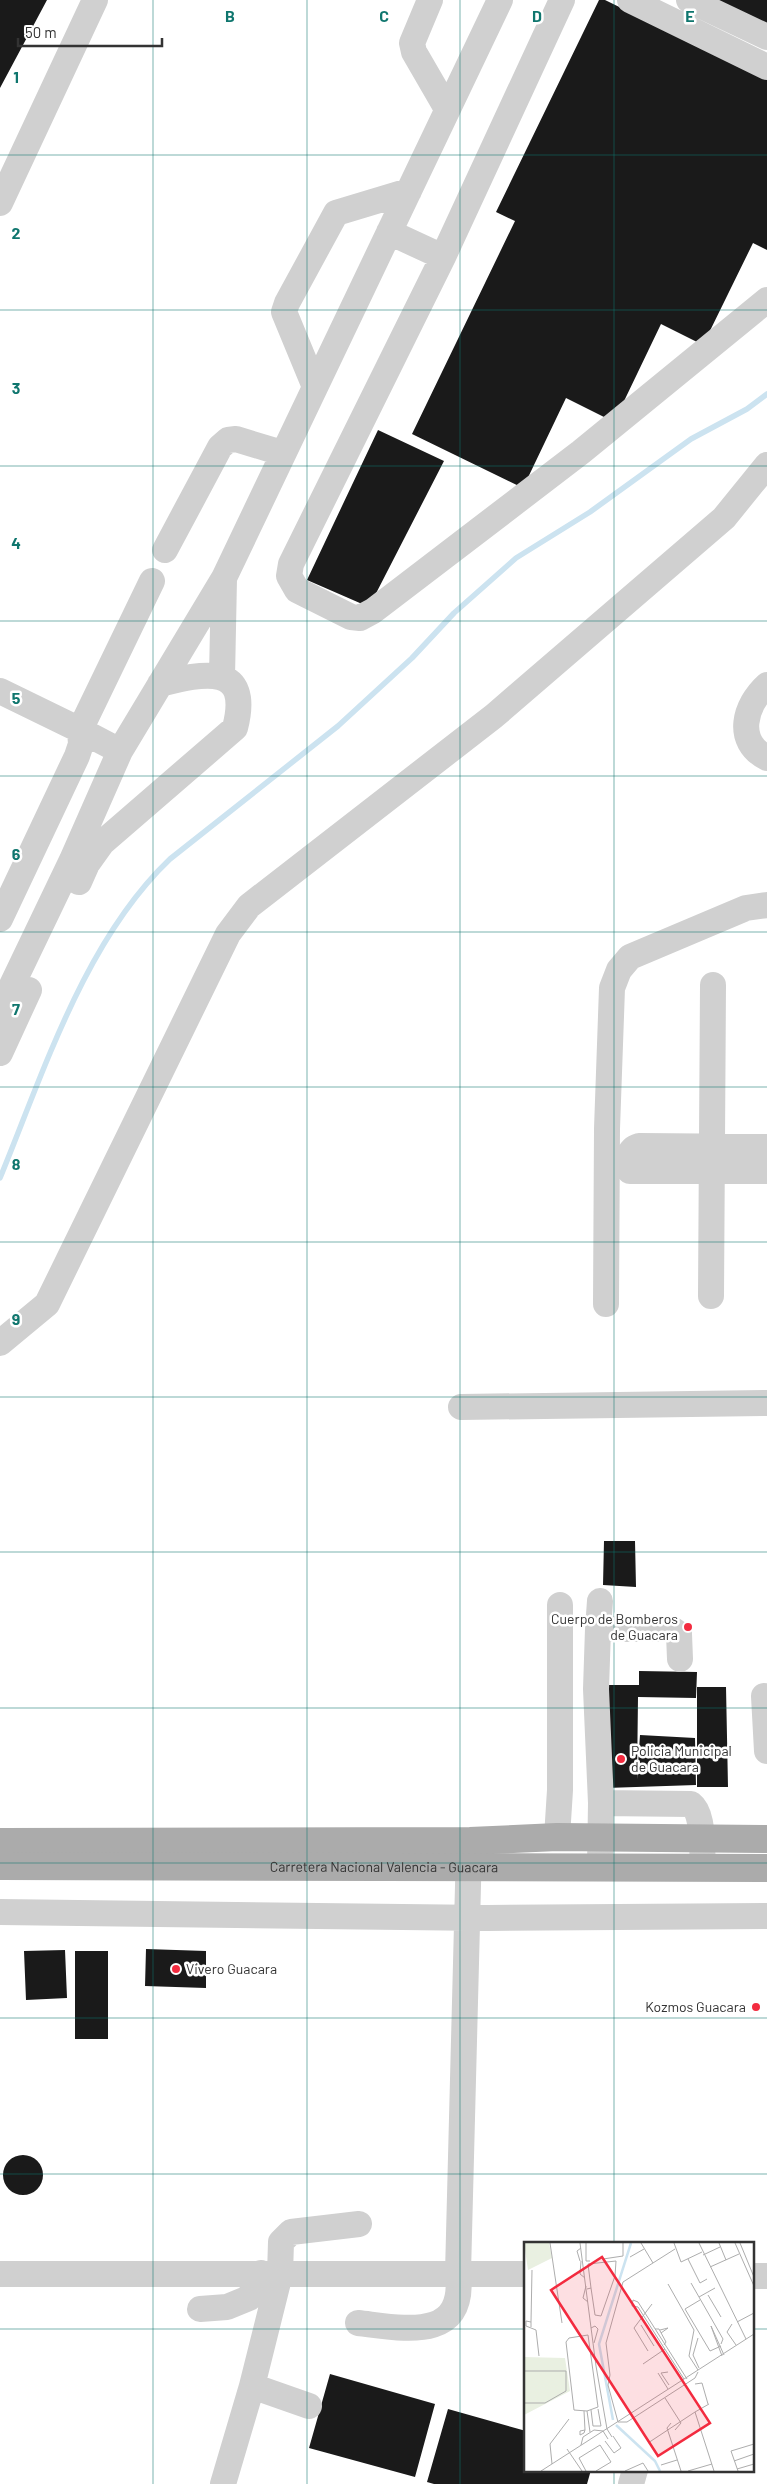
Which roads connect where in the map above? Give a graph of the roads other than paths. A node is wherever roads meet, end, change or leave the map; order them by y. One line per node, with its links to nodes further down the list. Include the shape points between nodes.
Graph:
1 (94, 0): 11 (street)
2 (430, 0): 9 (street, via 412,43)
3 (500, 0): 9 (street)
4 (562, 0): 13 (street)
5 (630, 0): 8 (street)
6 (689, 0): 7 (street)
7 (767, 37)
8 (767, 67)
9 (447, 110): 10 (street)
10 (409, 191): 12 (street); 15 (street, via 336,213 287,303 284,312)
11 (0, 203)
12 (389, 232): 13 (street); 15 (street)
13 (443, 257): 14 (street, via 291,564 289,576 297,590 351,618 360,618 372,611 411,582 581,452)
14 (767, 300)
15 (315, 386): 16 (street)
16 (282, 453): 18 (street, via 236,439 228,440 220,447); 19 (street)
17 (767, 465): 39 (street, via 724,518 494,716 249,906 228,934 48,1304)
18 (164, 550)
19 (224, 578): 21 (street); 22 (street)
20 (152, 580): 25 (street)
21 (222, 677): 22 (street, via 207,674 189,676); 32 (street, via 233,686 237,698 235,728 102,843 87,864)
22 (160, 684): 26 (street)
23 (767, 685): 27 (street, via 756,695 746,716 750,743)
24 (0, 691): 25 (street)
25 (80, 730): 26 (street); 29 (street, via 81,744 77,756)
26 (120, 751): 31 (street)
27 (767, 758)
28 (767, 905): 38 (street, via 746,908 630,957 619,970 612,988)
29 (0, 919)
30 (713, 985): 33 (street)
31 (0, 1010)
32 (0, 1053)
33 (712, 1145): 34 (street); 35 (street); 35 (street, via 633,1147 627,1166 630,1172)
34 (767, 1146)
35 (713, 1171): 36 (street); 37 (street)
36 (767, 1171)
37 (711, 1296)
38 (606, 1304)
39 (0, 1343)
40 (767, 1403): 41 (street)
41 (461, 1407)
42 (600, 1601): 44 (street)
43 (560, 1605): 50 (street)
44 (598, 1629): 45 (street, via 672,1628 679,1634); 48 (street, via 596,1689)
45 (680, 1659)
46 (764, 1696): 47 (street)
47 (767, 1751)
48 (601, 1803): 49 (street); 51 (street)
49 (649, 1803): 52 (street); 54 (street, via 691,1804 698,1815)
50 (557, 1837): 51 (main road, Carretera Nacional Valencia - Guacara); 56 (main road, Carretera Nacional Valencia - Guacara)
51 (600, 1838): 52 (main road, Carretera Nacional Valencia - Guacara); 58 (street)
52 (651, 1839): 54 (main road, Carretera Nacional Valencia - Guacara); 59 (street)
53 (767, 1839): 54 (main road, Carretera Nacional Valencia - Guacara)
54 (701, 1840): 61 (street)
55 (0, 1842): 56 (main road, Carretera Nacional Valencia - Guacara)
56 (469, 1854): 57 (main road, Carretera Nacional Valencia - Guacara); 58 (main road, Carretera Nacional Valencia - Guacara); 64 (street)
57 (0, 1866)
58 (600, 1867): 59 (main road, Carretera Nacional Valencia - Guacara)
59 (654, 1867): 61 (main road, Carretera Nacional Valencia - Guacara)
60 (767, 1868): 61 (main road, Carretera Nacional Valencia - Guacara)
61 (703, 1869)
62 (0, 1912): 64 (street)
63 (767, 1916): 64 (street)
64 (466, 1918): 66 (street)
65 (359, 2224): 68 (street, via 291,2232 281,2242)
66 (458, 2273): 68 (street); 69 (street); 73 (street, via 460,2291 453,2311 437,2324 414,2330)
67 (0, 2274): 68 (street)
68 (270, 2274): 72 (street, via 249,2298 227,2307); 74 (street)
69 (524, 2274)
70 (754, 2276): 71 (street)
71 (767, 2276)
72 (200, 2310)
73 (358, 2323)
74 (252, 2386): 75 (street); 76 (street)
75 (309, 2406)
76 (223, 2484)

